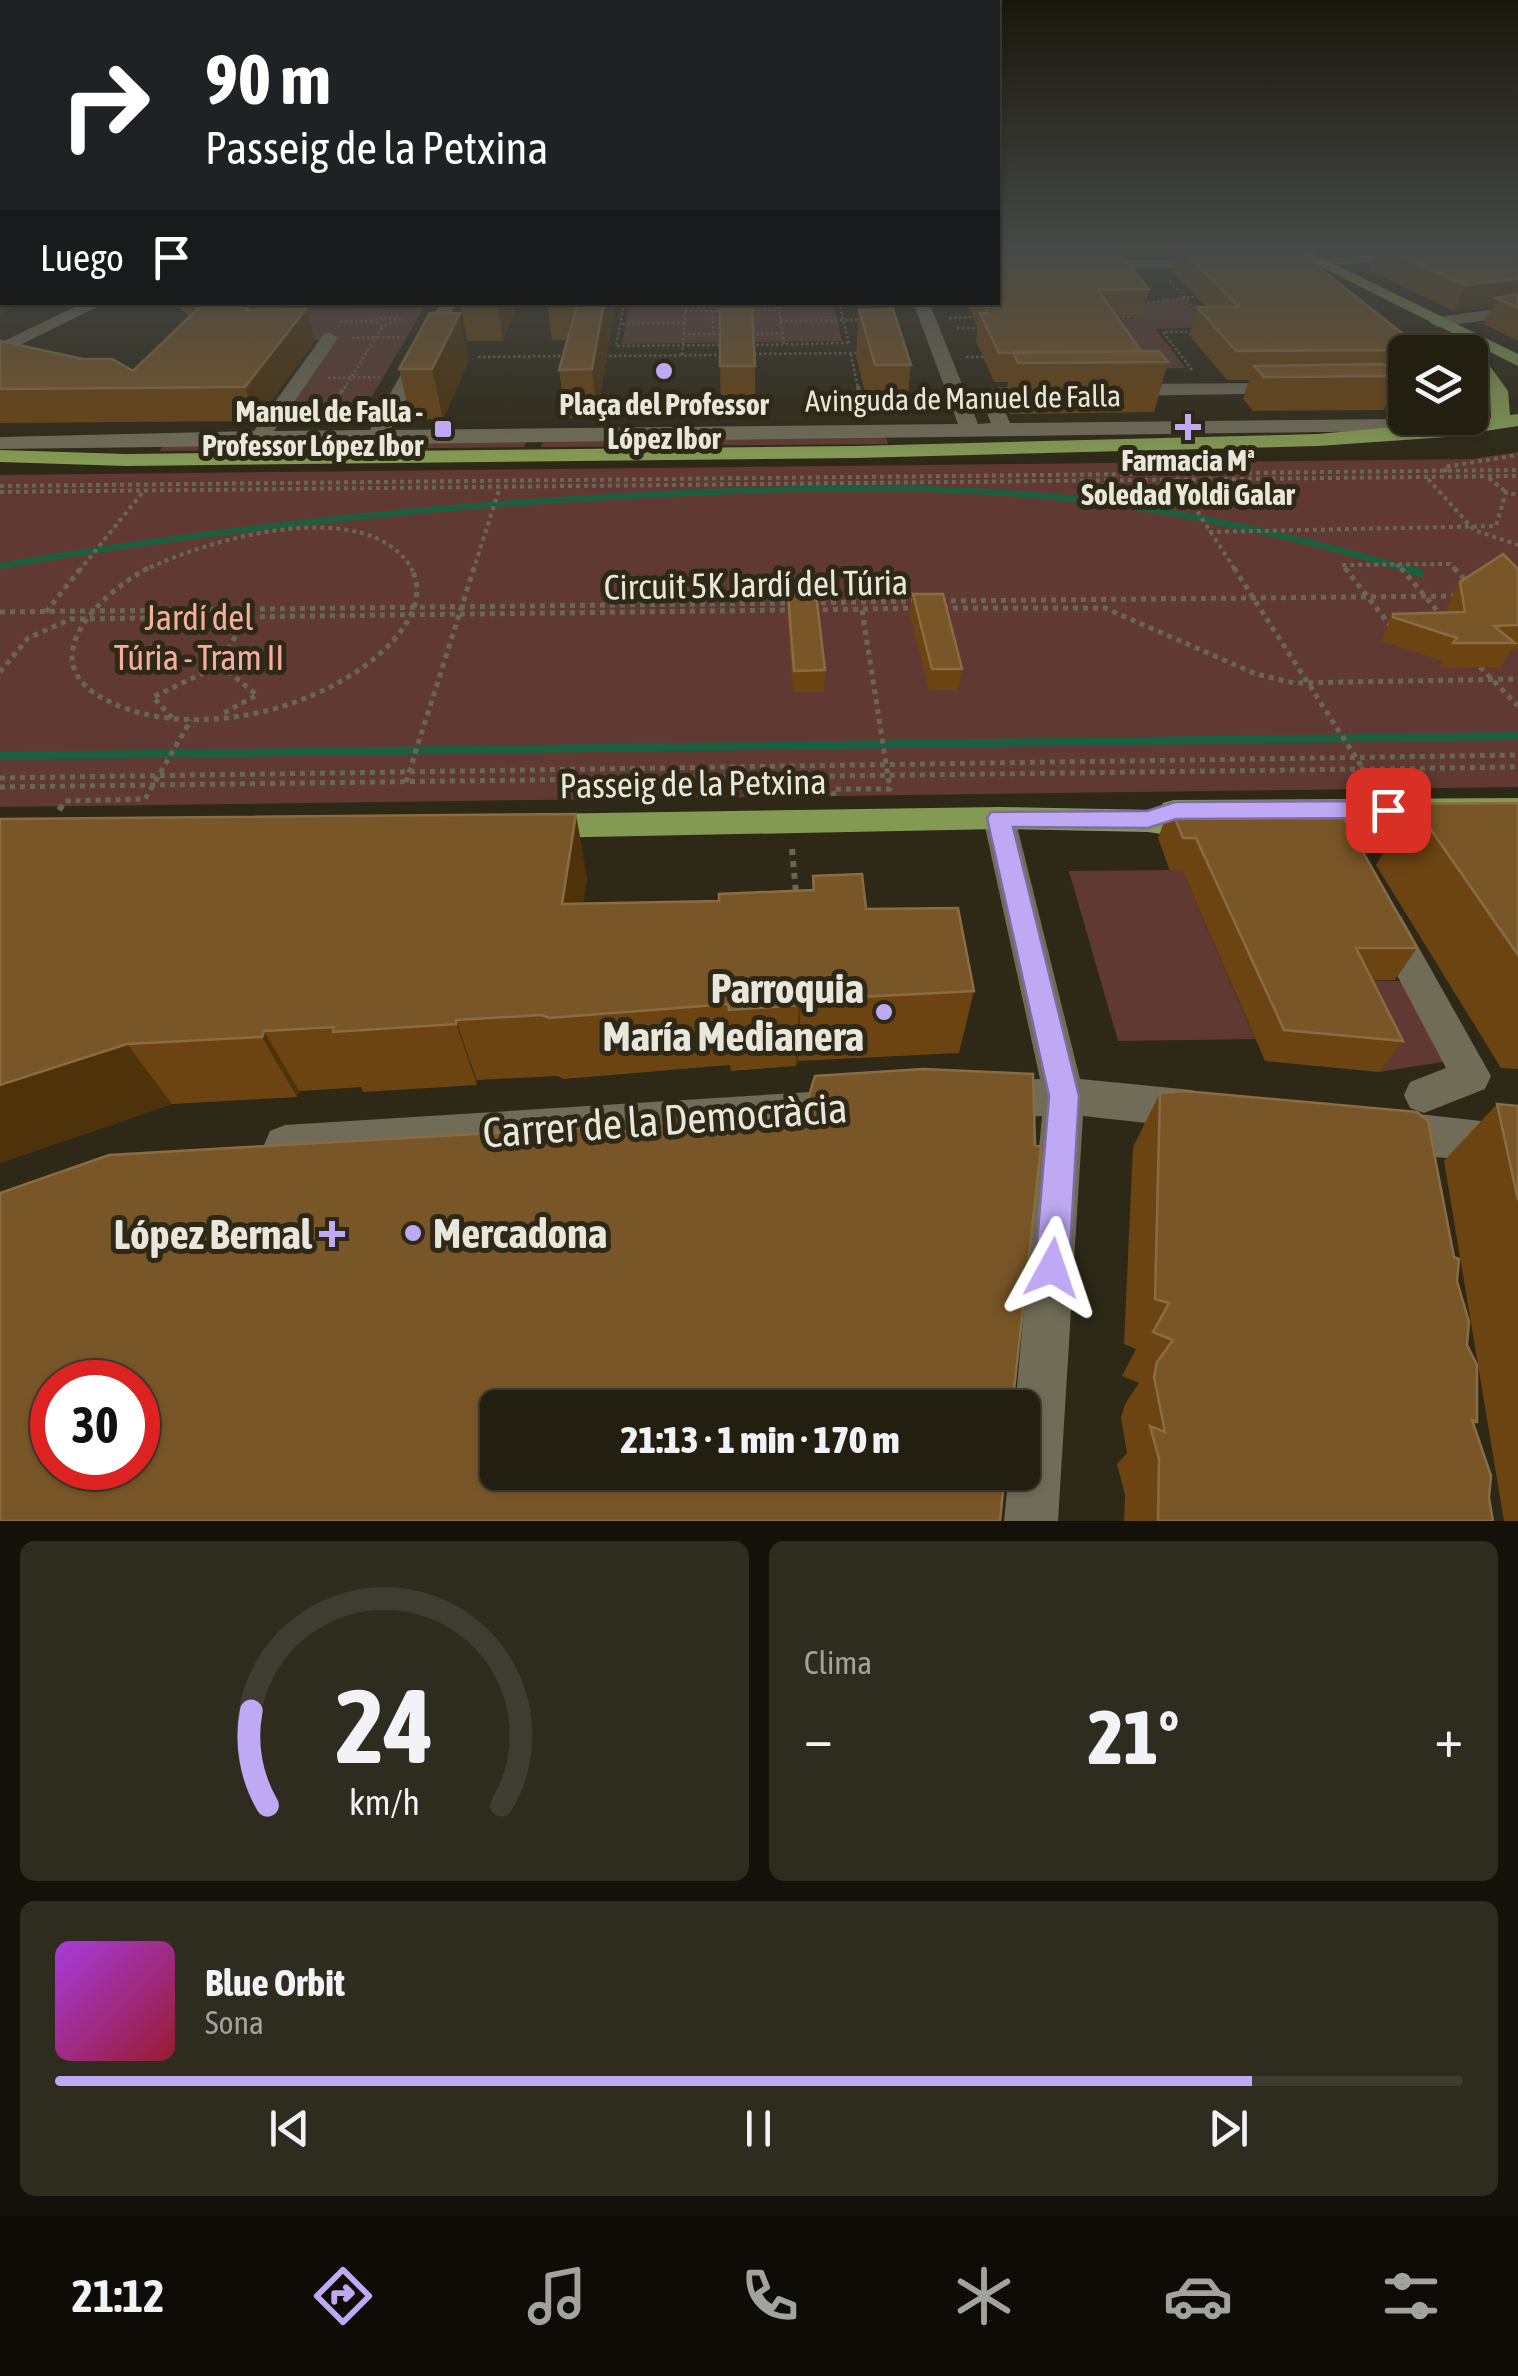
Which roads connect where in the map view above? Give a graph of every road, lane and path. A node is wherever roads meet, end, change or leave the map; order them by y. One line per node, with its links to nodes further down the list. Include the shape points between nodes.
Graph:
1 (44, 319): 38 (street)
2 (64, 319): 44 (street)
3 (381, 319): 23 (path, via 372,322)
4 (395, 319): 17 (path)
5 (440, 319): 75 (street)
6 (621, 319): 21 (path)
7 (684, 319): 20 (path)
8 (713, 319): 30 (path)
9 (751, 319): 31 (path)
10 (928, 319): 72 (street)
11 (983, 319): 25 (path, via 987,328)
12 (1395, 319): 33 (main road)
13 (1432, 319): 22 (main road)
14 (1480, 319): 22 (street)
15 (843, 320): 16 (path); 19 (path); 39 (path)
16 (871, 320)
17 (399, 321): 18 (path); 23 (path)
18 (413, 321)
19 (780, 321): 28 (path)
20 (684, 323): 21 (path); 29 (path)
21 (620, 324): 42 (path, via 616,346)
22 (1442, 324): 54 (main road)
23 (383, 326): 61 (path)
24 (954, 328): 25 (path)
25 (975, 328): 36 (path)
26 (1198, 332): 58 (path, via 1162,332)
27 (1394, 332): 32 (path)
28 (782, 333): 31 (path); 41 (path)
29 (683, 334): 30 (path); 42 (path)
30 (713, 334): 31 (path)
31 (752, 334)
32 (1400, 335)
33 (1426, 335)
34 (404, 337): 45 (path)
35 (330, 338): 60 (street)
36 (980, 339)
37 (862, 340): 39 (path)
38 (0, 341)
39 (848, 342): 41 (path); 48 (path)
40 (750, 344): 41 (path)
41 (784, 344): 47 (path)
42 (682, 345): 43 (path); 49 (path)
43 (733, 345)
44 (0, 350)
45 (396, 350)
46 (867, 353): 48 (path)
47 (785, 354): 48 (path); 49 (path)
48 (850, 354): 69 (path)
49 (682, 355): 51 (path)
50 (568, 356): 52 (path)
51 (605, 356)
52 (478, 357)
53 (966, 358): 57 (path, via 989,357)
54 (1516, 359)
55 (388, 364): 59 (path)
56 (1488, 366): 63 (main road)
57 (993, 367)
58 (1193, 371)
59 (380, 377): 61 (path); 67 (path)
60 (302, 378): 61 (path); 76 (street)
61 (351, 378): 70 (path)
62 (1488, 378): 71 (main road)
63 (1518, 380)
64 (1298, 389): 66 (street)
65 (1068, 390): 73 (street, via 995,390 988,396)
66 (1105, 390)
67 (372, 392)
68 (1388, 415): 73 (street, Avinguda de Manuel de Falla)
69 (865, 420)
70 (323, 423)
71 (1512, 425): 78 (main road, Avinguda de Manuel de Falla, via 1402,446 1325,450)
72 (970, 429): 73 (street, Avinguda de Manuel de Falla); 75 (street, Avinguda de Manuel de Falla)
73 (1003, 429)
74 (1389, 435): 78 (main road, Avinguda de Manuel de Falla)
75 (377, 436): 76 (street, Avinguda de Manuel de Falla)
76 (260, 437): 77 (street, Avinguda de Manuel de Falla)
77 (0, 443)
78 (856, 452): 79 (main road, Avinguda de Manuel de Falla)
79 (0, 456)
80 (1518, 457): 82 (path); 83 (path, via 1444,467)
81 (1156, 468): 86 (path, via 1168,468)
82 (1459, 471): 83 (path); 84 (path); 88 (path)
83 (1446, 472): 86 (path)
84 (1518, 473): 89 (path)
85 (519, 476): 91 (path, via 504,476)
86 (1175, 478): 87 (path); 91 (path); 97 (path)
87 (1428, 478): 88 (path); 96 (path)
88 (1466, 478): 89 (path)
89 (1489, 478): 94 (path)
90 (140, 480): 92 (path, via 153,480)
91 (501, 486): 92 (path); 109 (path)
92 (146, 488): 93 (path); 112 (path)
93 (0, 489)
94 (1506, 492): 95 (path); 96 (path, via 1496,526)
95 (1518, 495)
96 (1465, 527): 97 (path); 98 (path)
97 (1210, 532): 104 (path)
98 (1518, 545)
99 (1397, 564): 100 (path, via 1450,564); 102 (path, via 1342,565); 103 (path)
100 (1470, 585)
101 (1462, 596): 103 (path)
102 (1368, 597): 103 (path); 104 (path); 117 (path)
103 (1425, 597): 116 (path)
104 (1253, 598): 123 (path); 123 (path, Circuit 5K Jardí del Túria, via 939,605 1105,608 1256,674)
105 (920, 605): 106 (path, Circuit 5K Jardí del Túria)
106 (862, 606): 109 (path, Circuit 5K Jardí del Túria); 130 (path)
107 (418, 607): 108 (path); 109 (path); 110 (path, via 411,565 388,545 353,532 309,528 209,542 120,584); 113 (path)
108 (250, 609): 110 (path); 115 (path)
109 (461, 610): 113 (path, Circuit 5K Jardí del Túria); 133 (path)
110 (91, 611): 112 (path); 114 (path)
111 (0, 612): 112 (path)
112 (46, 612)
113 (412, 614): 115 (path, Circuit 5K Jardí del Túria); 125 (path, via 373,659 330,686)
114 (84, 618): 115 (path, Circuit 5K Jardí del Túria); 120 (path, Circuit 5K Jardí del Túria, via 28,638); 126 (path, via 72,664 87,688 120,707)
115 (245, 618): 118 (path)
116 (1445, 620)
117 (1396, 632)
118 (220, 665): 125 (path, via 257,696); 126 (path, via 153,697)
119 (1480, 667): 122 (path)
120 (0, 672)
121 (1518, 679): 122 (path, Circuit 5K Jardí del Túria)
122 (1492, 680): 123 (path, Circuit 5K Jardí del Túria); 124 (path)
123 (1308, 682): 129 (path)
124 (1518, 706)
125 (217, 717): 127 (path)
126 (172, 718): 127 (path)
127 (191, 720): 134 (path)
128 (1518, 755): 129 (path)
129 (1356, 758): 130 (path); 132 (path)
130 (886, 765): 133 (path); 135 (path)
131 (1518, 767): 132 (path)
132 (1364, 770): 135 (path)
133 (409, 772): 134 (path); 137 (path)
134 (159, 776): 136 (path); 138 (path)
135 (888, 776): 137 (path); 140 (path, via 890,788 833,789)
136 (0, 778)
137 (406, 782): 138 (path)
138 (153, 785): 139 (path); 142 (path, via 145,799 65,801)
139 (0, 787)
140 (834, 800)
141 (1518, 809): 144 (main road, Passeig de la Petxina, via 1175,811)
142 (59, 810)
143 (999, 818): 144 (main road, Passeig de la Petxina); 145 (main road, Passeig de la Petxina); 152 (street)
144 (1148, 820): 147 (main road, Passeig de la Petxina, via 1183,828)
145 (790, 822): 146 (main road, Passeig de la Petxina); 151 (path)
146 (514, 827)
147 (1334, 829): 148 (main road, Passeig de la Petxina); 149 (street)
148 (1518, 839)
149 (1353, 862)
150 (1371, 894): 157 (street, via 1471,1076)
151 (797, 904)
152 (1064, 1096): 153 (street); 155 (street); 160 (street)
153 (948, 1103)
154 (891, 1106): 159 (street, Carrer de la Democràcia)
155 (1231, 1113)
156 (1346, 1125): 157 (street)
157 (1413, 1134): 158 (street)
158 (1518, 1138)
159 (241, 1148)
160 (1030, 1521)

